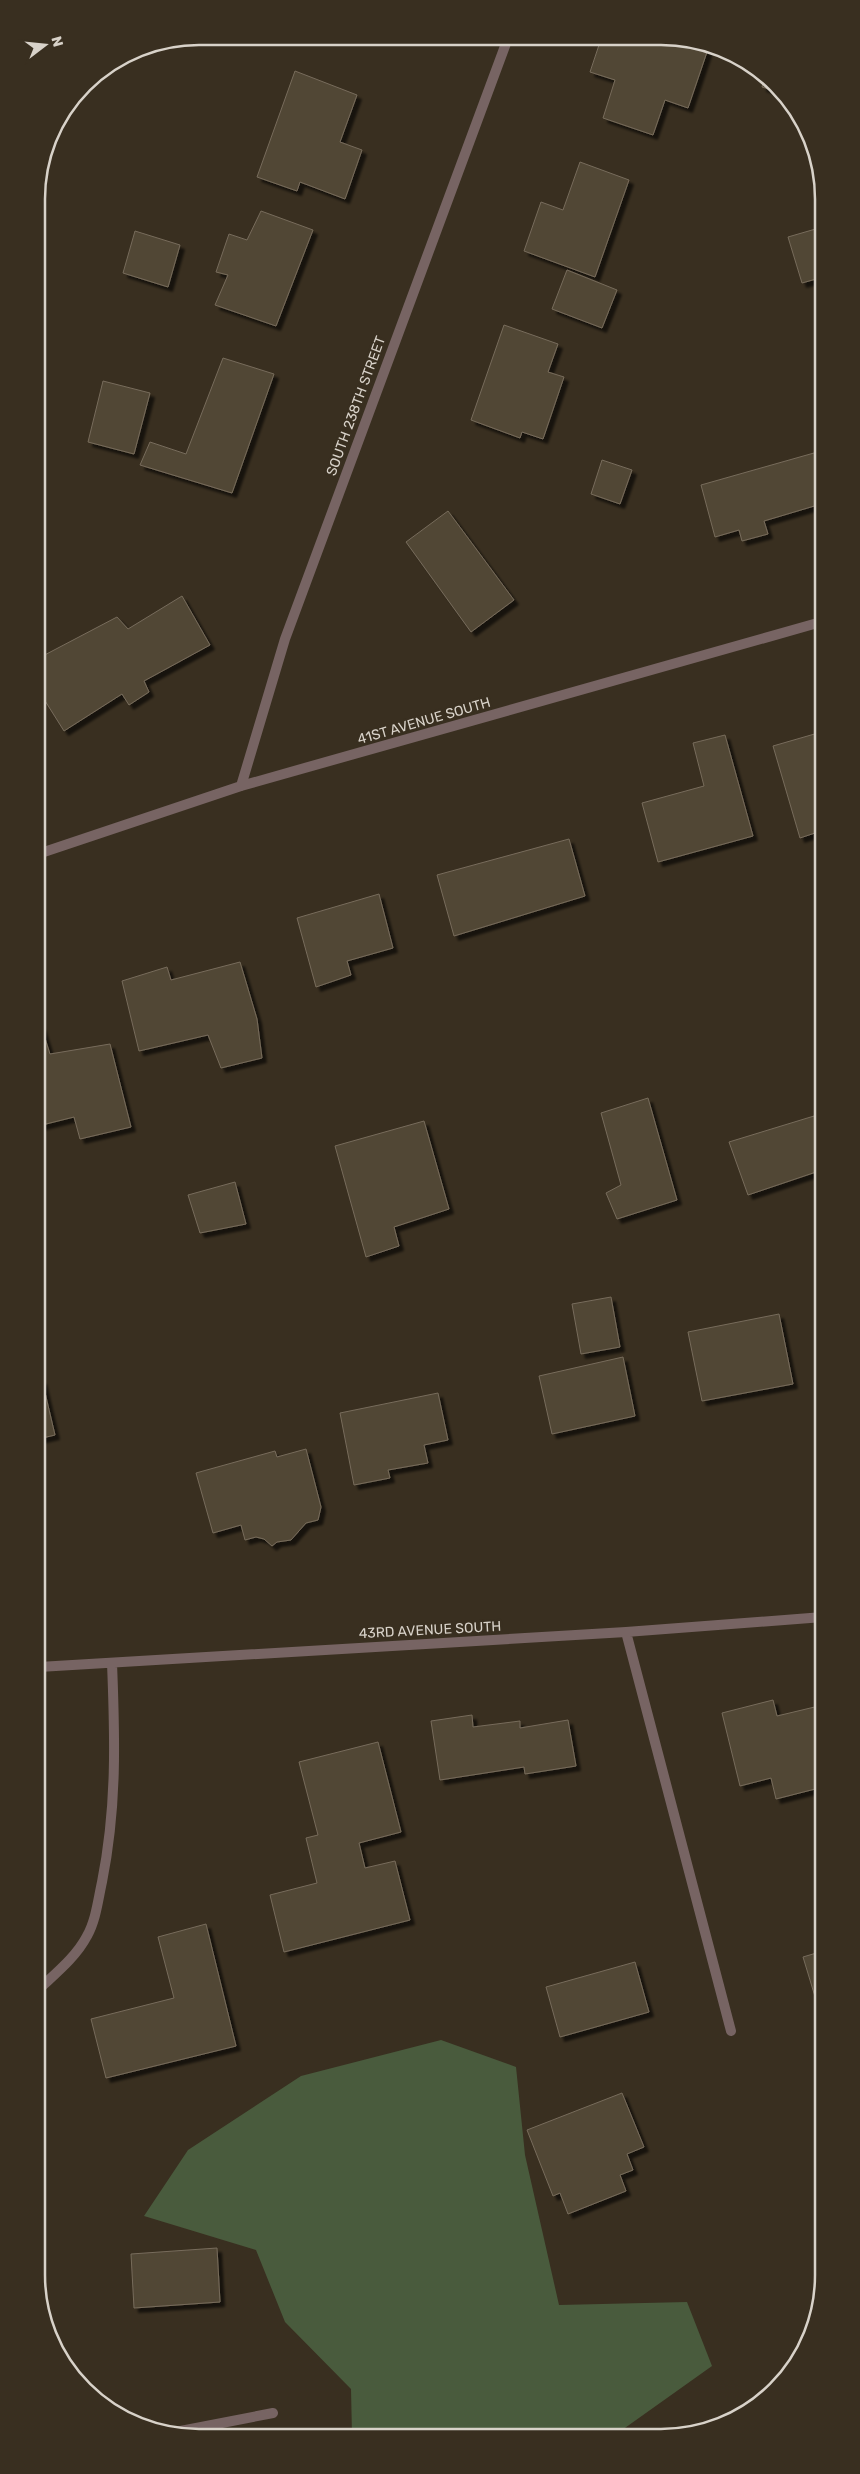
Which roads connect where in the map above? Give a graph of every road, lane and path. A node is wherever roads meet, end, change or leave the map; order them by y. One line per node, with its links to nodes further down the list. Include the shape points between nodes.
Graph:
1 (505, 45): 3 (street, SOUTH 238TH STREET, via 285,639)
2 (815, 624): 3 (street, 41ST AVENUE SOUTH)
3 (241, 786): 4 (street, 41ST AVENUE SOUTH)
4 (45, 852)
5 (815, 1618): 6 (street, 43RD AVENUE SOUTH)
6 (626, 1632): 7 (street, 43RD AVENUE SOUTH); 10 (street)
7 (112, 1662): 8 (street, 43RD AVENUE SOUTH); 9 (street, via 116,1750 113,1814 98,1904 88,1935 79,1950)
8 (45, 1667)
9 (45, 1984)
10 (731, 2031)
11 (273, 2413): 12 (street)
12 (192, 2429)

